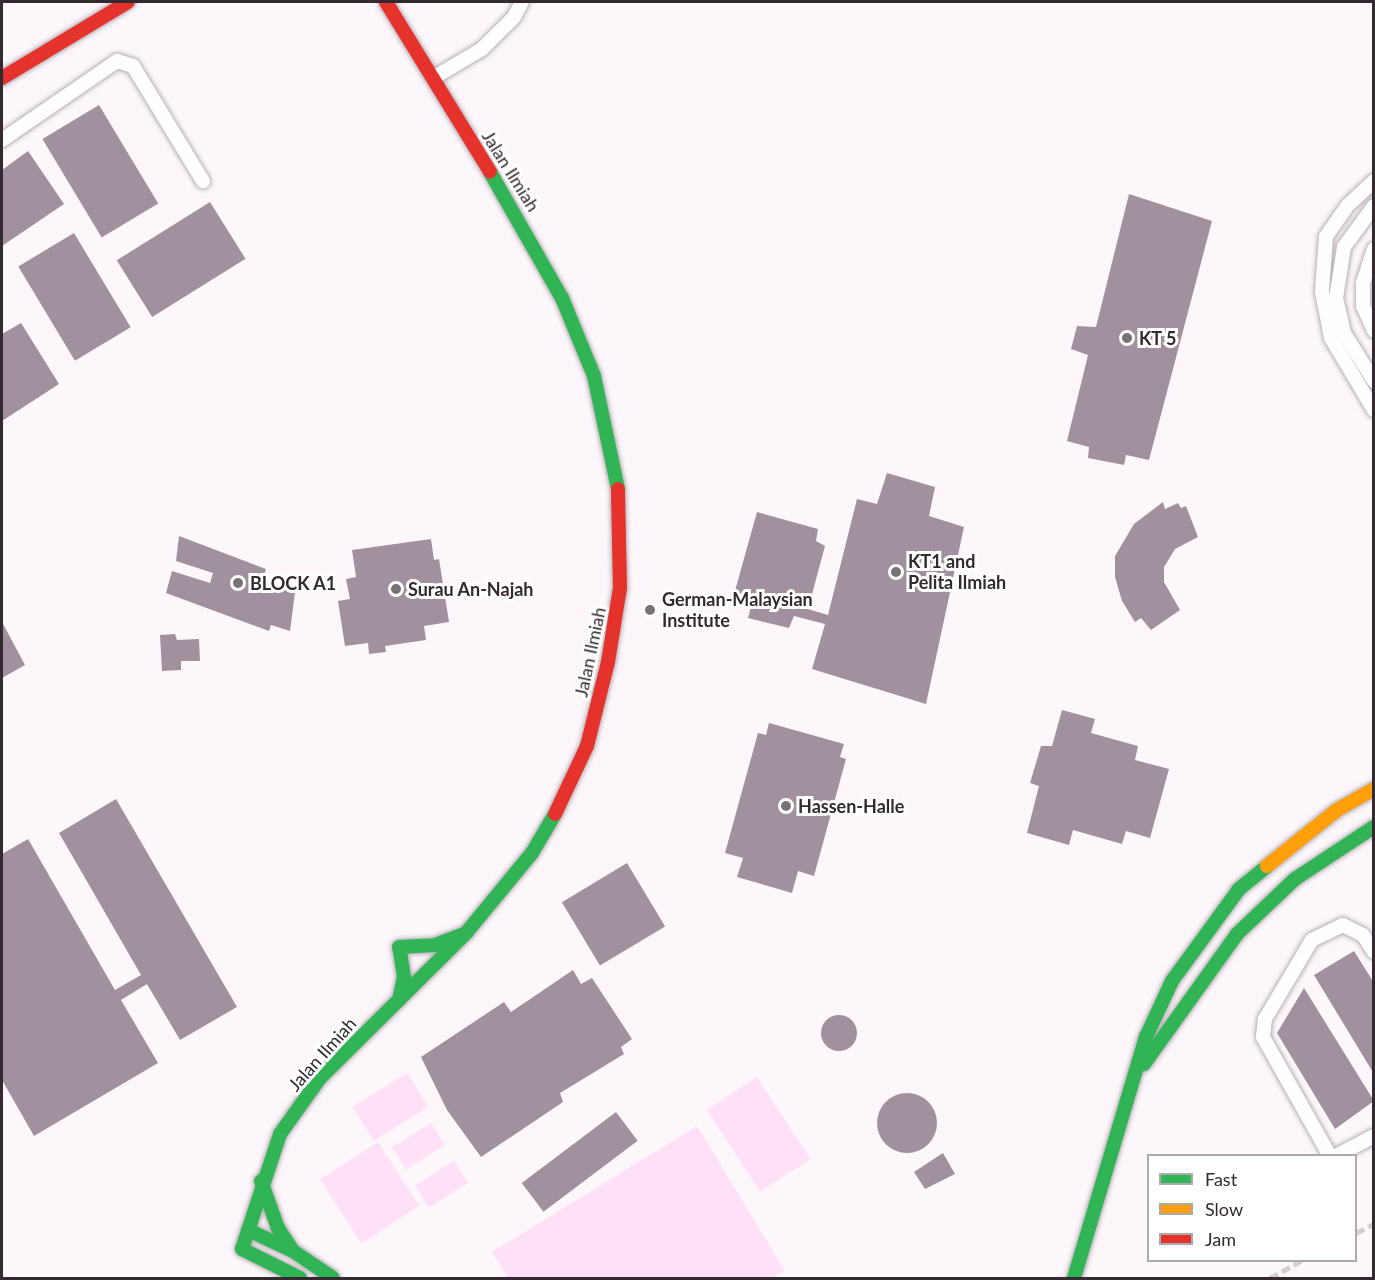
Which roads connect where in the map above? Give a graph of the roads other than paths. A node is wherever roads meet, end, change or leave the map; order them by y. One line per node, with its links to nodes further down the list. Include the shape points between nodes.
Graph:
1 (128, 2): 4 (street)
2 (386, 2): 5 (street, Jalan Ilmiah)
3 (522, 2): 5 (street, via 514,17 482,49)
4 (2, 78)
5 (433, 78): 16 (street, Jalan Ilmiah, via 562,298 607,420 622,533 615,629 587,746 568,791 532,853)
6 (2, 140): 7 (street, via 117,61 133,66)
7 (203, 181)
8 (1374, 181): 13 (street, via 1348,205 1326,237 1322,292 1331,338)
9 (1374, 206): 12 (street, via 1344,247 1336,298 1344,333)
10 (1374, 249): 11 (street, via 1363,282 1363,306)
11 (1374, 331)
12 (1374, 381)
13 (1374, 410)
14 (1374, 789): 19 (street, via 1337,810 1239,889 1172,981)
15 (1374, 827): 19 (street, via 1295,879 1237,934)
16 (466, 933): 18 (street, Jalan Ilmiah); 18 (street, via 435,945 399,947 404,977)
17 (1374, 952): 21 (street, via 1363,935 1342,925 1312,940 1265,1019 1263,1037)
18 (399, 1000): 23 (street, Jalan Ilmiah, via 313,1086 279,1134)
19 (1132, 1081): 28 (street)
20 (1374, 1136): 22 (street)
21 (1329, 1154)
22 (1338, 1154)
23 (261, 1181): 24 (street, Jalan Ilmiah); 25 (street, via 278,1228)
24 (248, 1230): 25 (street); 26 (street, Jalan Ilmiah, via 242,1249)
25 (292, 1251): 27 (street)
26 (300, 1278)
27 (333, 1278)
28 (1074, 1278)

